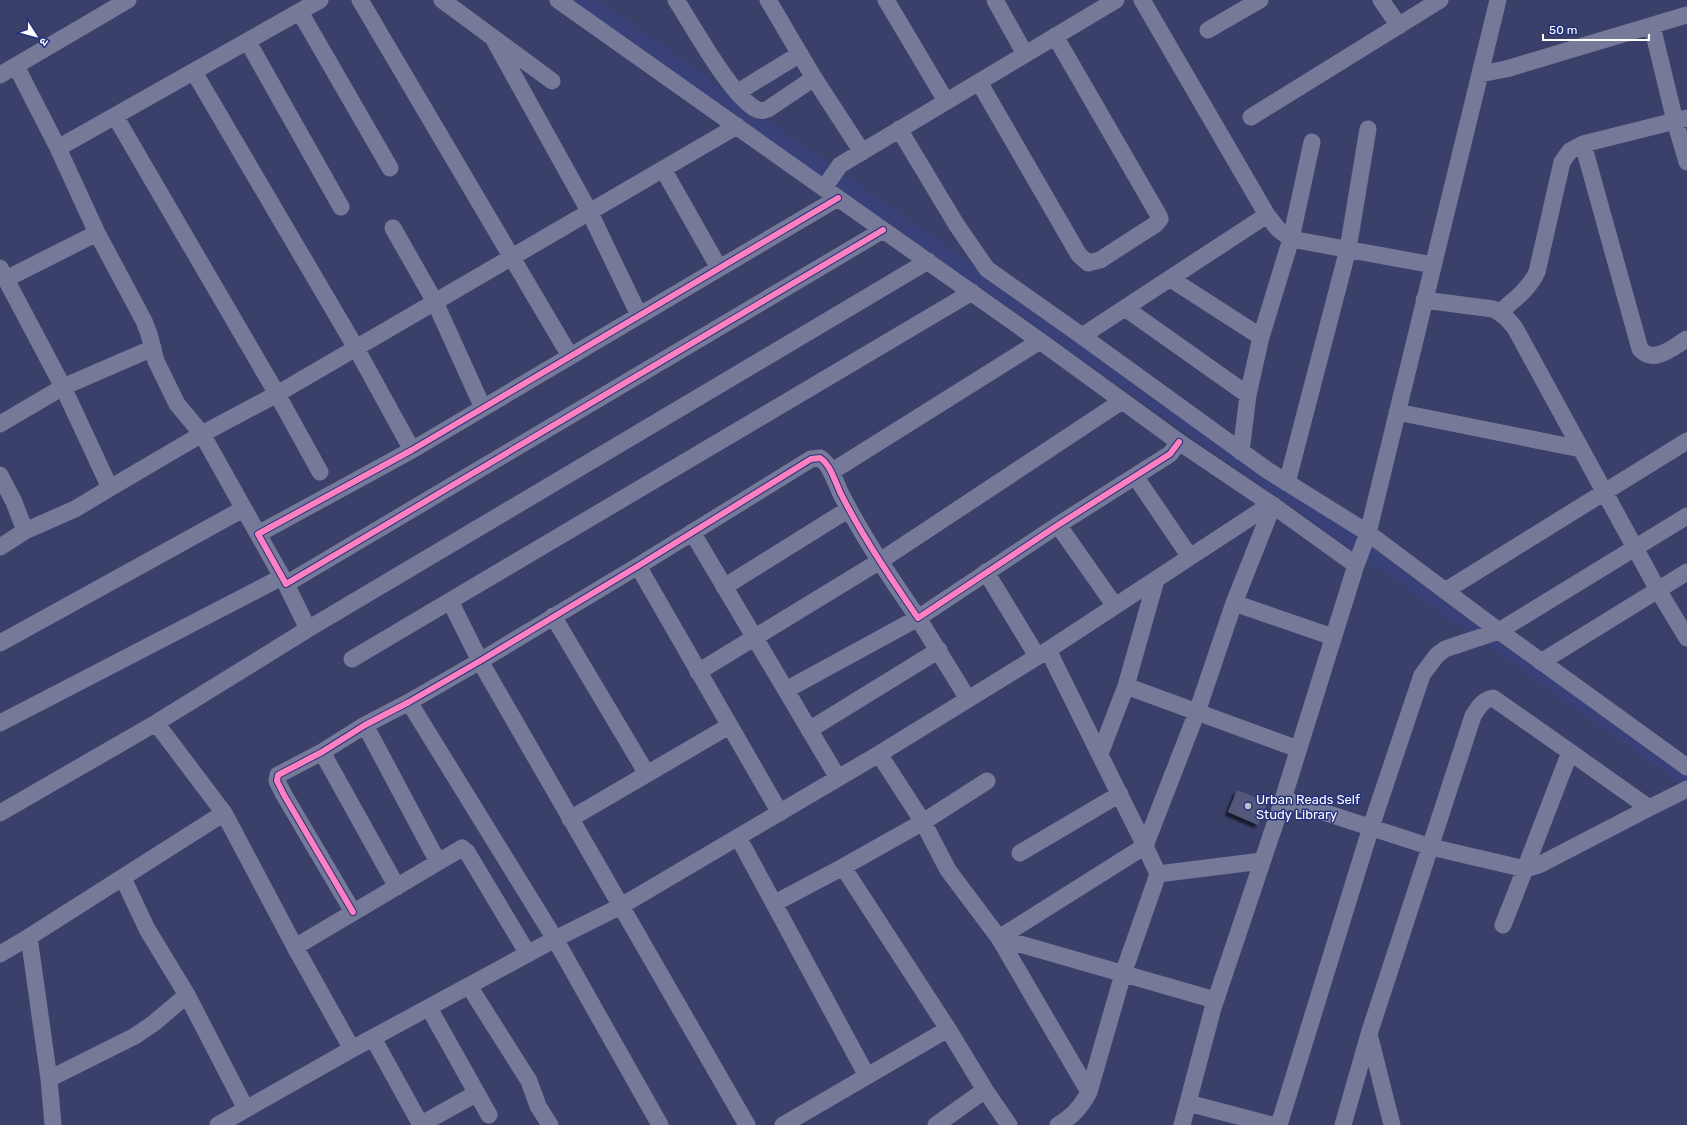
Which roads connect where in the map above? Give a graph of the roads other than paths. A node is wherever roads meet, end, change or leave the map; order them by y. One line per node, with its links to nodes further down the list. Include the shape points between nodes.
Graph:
1 (128, 0): 27 (street)
2 (320, 0): 17 (street)
3 (360, 0): 59 (street)
4 (442, 0): 23 (street)
5 (558, 0): 39 (street)
6 (676, 0): 34 (street, via 724,75)
7 (768, 0): 25 (street)
8 (995, 0): 26 (street)
9 (1116, 0): 16 (street)
10 (1142, 0): 53 (street)
11 (1260, 0): 21 (street)
12 (1381, 0): 19 (street)
13 (1440, 0): 19 (street)
14 (1498, 0): 29 (street)
15 (893, 3): 35 (street)
16 (1097, 5): 22 (street)
17 (300, 12): 24 (street); 47 (street)
18 (1687, 15): 20 (street)
19 (1398, 26): 37 (street)
20 (1652, 26): 29 (street, via 1506,69); 38 (street)
21 (1208, 30)
22 (1055, 36): 26 (street); 33 (street, via 1160,219 1100,260 1088,263 1079,255)
23 (492, 38): 32 (street); 52 (street)
24 (248, 42): 28 (street); 51 (street)
25 (800, 54): 31 (street); 34 (street)
26 (1025, 54): 33 (street)
27 (16, 66): 30 (street); 44 (street)
28 (194, 72): 36 (street); 76 (street)
29 (1480, 74): 61 (street)
30 (0, 75)
31 (814, 78): 34 (street, via 765,110 756,109); 45 (street)
32 (552, 81)
33 (979, 82): 35 (street)
34 (738, 92)
35 (946, 101): 40 (street)
36 (115, 116): 44 (street); 79 (street)
37 (1251, 117)
38 (1681, 120): 43 (street); 46 (street)
39 (737, 126): 48 (street); 49 (street)
40 (899, 129): 45 (street); 71 (street, via 956,224 987,269)
41 (1368, 129): 58 (street)
42 (1312, 142): 57 (street)
43 (1583, 144): 69 (street, via 1570,151 1562,162 1538,272 1525,290); 73 (street, via 1640,349 1648,356 1655,356)
44 (58, 148): 56 (street)
45 (862, 152): 49 (street, via 840,165)
46 (1687, 162)
47 (390, 168)
48 (663, 169): 52 (street); 62 (street)
49 (826, 184): 50 (street)
50 (838, 198): 55 (street); 62 (street)
51 (341, 207)
52 (589, 211): 59 (street); 70 (street)
53 (1267, 215): 57 (street, via 1278,229); 64 (street)
54 (393, 228): 67 (street)
55 (883, 230): 60 (street); 115 (street)
56 (97, 233): 63 (street); 75 (street, via 144,322)
57 (1291, 239): 58 (street); 72 (street)
58 (1348, 249): 61 (street); 95 (street)
59 (512, 256): 67 (street); 77 (street)
60 (928, 261): 65 (street); 125 (street)
61 (1433, 264): 66 (street)
62 (719, 268): 70 (street)
63 (3, 274): 78 (street)
64 (1171, 278): 68 (street); 72 (street)
65 (972, 292): 74 (street); 120 (street)
66 (1424, 300): 69 (street); 83 (street)
67 (435, 302): 76 (street); 82 (street)
68 (1125, 308): 71 (street); 80 (street)
69 (1500, 312): 88 (street, via 1516,328)
70 (639, 315): 77 (street)
71 (1082, 336): 90 (street)
72 (1261, 337): 80 (street)
73 (1687, 338)
74 (1040, 341): 81 (street); 92 (street)
75 (153, 348): 78 (street); 85 (street, via 159,369 177,404)
76 (356, 348): 79 (street); 89 (street)
77 (570, 356): 82 (street)
78 (63, 386): 84 (street); 96 (street)
79 (277, 394): 85 (street); 91 (street)
80 (1248, 395): 90 (street)
81 (1122, 401): 87 (street); 110 (street)
82 (483, 408): 89 (street)
83 (1397, 412): 88 (street); 106 (street)
84 (0, 424)
85 (202, 434): 96 (street); 99 (street)
86 (1687, 441): 97 (street)
87 (1179, 442): 94 (street, via 1170,454); 98 (street)
88 (1581, 449): 97 (street)
89 (412, 450): 105 (street)
90 (1241, 452): 95 (street)
91 (320, 472)
92 (831, 472): 100 (street); 104 (street, via 822,459 811,459)
93 (0, 475): 103 (street)
94 (1135, 476): 102 (street); 109 (street)
95 (1287, 483): 106 (street)
96 (110, 488): 103 (street, via 75,509)
97 (1604, 492): 108 (street); 119 (street)
98 (1272, 505): 109 (street); 111 (street); 121 (street)
99 (243, 509): 105 (street); 130 (street)
100 (849, 509): 110 (street); 117 (street)
101 (1687, 516): 108 (street)
102 (1058, 525): 113 (street); 122 (street)
103 (26, 531): 107 (street)
104 (692, 532): 112 (street); 117 (street)
105 (258, 534): 115 (street)
106 (1367, 535): 111 (street); 119 (street)
107 (0, 547)
108 (1634, 547): 118 (street); 126 (street)
109 (1190, 557): 116 (street)
110 (880, 561): 124 (street); 127 (street)
111 (1357, 563): 128 (street)
112 (638, 566): 123 (street); 136 (street)
113 (986, 572): 124 (street); 132 (street)
114 (1687, 572): 118 (street)
115 (284, 580): 125 (street); 142 (street)
116 (1156, 580): 122 (street); 137 (street)
117 (724, 587): 127 (street)
118 (1658, 590): 129 (street); 135 (street)
119 (1445, 591): 126 (street)
120 (450, 601): 133 (street); 134 (street)
121 (1234, 603): 128 (street); 141 (street)
122 (1115, 606): 132 (street)
123 (553, 616): 134 (street); 153 (street)
124 (918, 618): 131 (street); 138 (street)
125 (308, 629): 143 (street)
126 (1499, 631): 135 (street); 165 (street, via 1445,649 1428,665 1422,675)
127 (754, 637): 136 (street); 138 (street)
128 (1333, 637): 147 (street)
129 (1687, 638)
130 (0, 643)
131 (939, 650): 139 (street); 146 (street)
132 (1043, 653): 139 (street); 151 (street)
133 (352, 659)
134 (480, 661): 140 (street); 163 (street)
135 (1541, 662): 152 (street)
136 (698, 672): 145 (street)
137 (1126, 686): 141 (street); 151 (street)
138 (786, 690): 146 (street)
139 (968, 699): 150 (street)
140 (409, 702): 144 (street); 183 (street)
141 (1197, 712): 147 (street); 167 (street)
142 (0, 723)
143 (156, 723): 160 (street); 161 (street)
144 (365, 725): 148 (street); 171 (street)
145 (729, 726): 153 (street); 162 (street)
146 (809, 730): 154 (street)
147 (1298, 748): 158 (street)
148 (322, 752): 176 (street); 179 (street, via 282,773 277,781)
149 (1570, 752): 159 (street); 168 (street, via 1493,698 1487,699 1480,704 1473,716); 173 (street)
150 (879, 754): 154 (street); 164 (street)
151 (1100, 754): 157 (street)
152 (1687, 767)
153 (647, 774): 163 (street)
154 (838, 778): 162 (street)
155 (987, 782): 164 (street)
156 (1687, 789): 159 (street)
157 (1120, 794): 167 (street); 169 (street)
158 (1283, 799): 165 (street); 170 (street)
159 (1649, 808): 173 (street, via 1539,865)
160 (0, 813)
161 (224, 813): 175 (street); 184 (street)
162 (780, 813): 166 (street)
163 (570, 819): 178 (street)
164 (923, 822): 172 (street); 182 (street, via 948,870)
165 (1371, 827): 168 (street); 216 (street)
166 (738, 837): 177 (street); 178 (street)
167 (1146, 846): 174 (street); 182 (street)
168 (1431, 847): 173 (street); 193 (street)
169 (1020, 853)
170 (1262, 861): 174 (street); 190 (street)
171 (438, 862): 176 (street); 186 (street, via 462,848 465,849)
172 (842, 868): 177 (street); 192 (street)
173 (1525, 869): 180 (street)
174 (1158, 874): 187 (street)
175 (123, 878): 181 (street); 189 (street, via 147,929)
176 (397, 887): 179 (street)
177 (775, 903): 196 (street)
178 (621, 906): 183 (street); 209 (street)
179 (353, 912): 184 (street)
180 (1503, 925)
181 (29, 937): 185 (street); 197 (street)
182 (999, 938): 187 (street); 199 (street)
183 (555, 939): 186 (street); 208 (street)
184 (295, 946): 195 (street)
185 (0, 954)
186 (528, 954): 188 (street)
187 (1123, 974): 190 (street); 199 (street)
188 (469, 986): 191 (street); 207 (street, via 529,1081 538,1106)
189 (187, 995): 197 (street, via 135,1036); 202 (street)
190 (1215, 1000): 201 (street)
191 (429, 1008): 194 (street); 200 (street)
192 (948, 1028): 196 (street); 198 (street)
193 (1369, 1034): 217 (street); 218 (street)
194 (373, 1038): 195 (street); 206 (street)
195 (352, 1049): 202 (street)
196 (867, 1076): 210 (street)
197 (48, 1079): 204 (street)
198 (986, 1090): 211 (street); 212 (street)
199 (1089, 1092): 213 (street, via 1075,1113)
200 (477, 1093): 203 (street); 206 (street)
201 (1188, 1103): 214 (street); 215 (street)
202 (246, 1109): 205 (street)
203 (489, 1116)
204 (53, 1125)
205 (218, 1125)
206 (420, 1125)
207 (550, 1125)
208 (660, 1125)
209 (747, 1125)
210 (784, 1125)
211 (936, 1125)
212 (1009, 1125)
213 (1058, 1125)
214 (1182, 1125)
215 (1272, 1125)
216 (1279, 1125)
217 (1343, 1125)
218 (1392, 1125)

